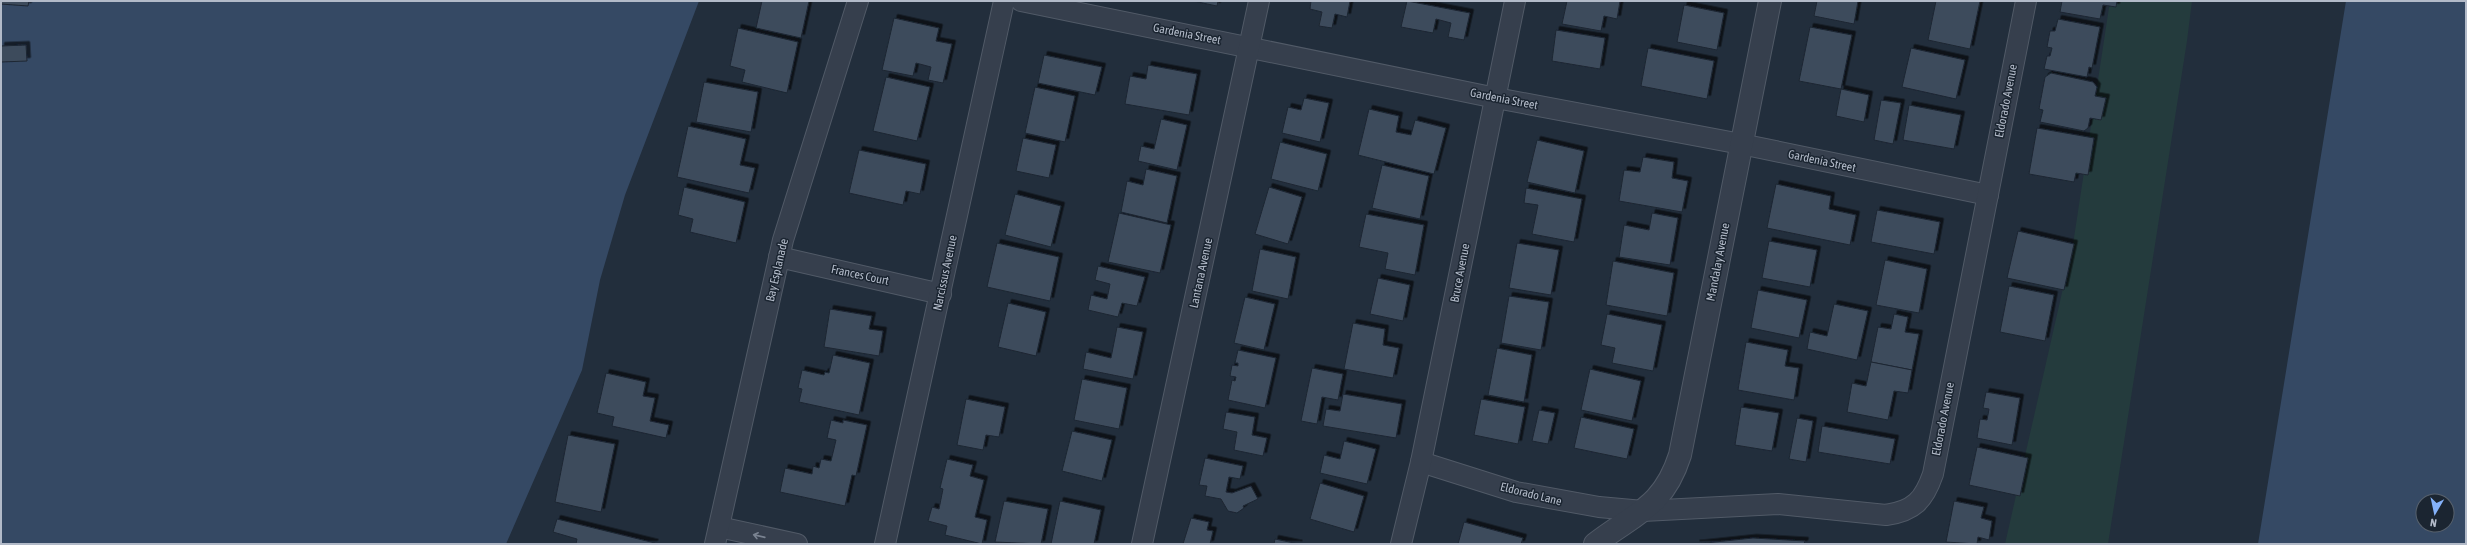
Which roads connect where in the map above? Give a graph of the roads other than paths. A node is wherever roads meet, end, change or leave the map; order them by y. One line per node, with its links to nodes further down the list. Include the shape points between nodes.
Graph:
1 (858, 1): 12 (street, Bay Esplanade)
2 (1004, 1): 13 (street, Narcissus Avenue)
3 (1021, 1): 8 (street, Gardenia Street)
4 (1259, 1): 8 (street, Lantana Avenue)
5 (1515, 1): 9 (street, Bruce Avenue)
6 (1770, 1): 10 (street, Mandalay Avenue)
7 (2026, 1): 11 (street, Eldorado Avenue)
8 (1250, 47): 9 (street, Gardenia Street); 19 (street, Lantana Avenue)
9 (1496, 98): 10 (street, Gardenia Street); 14 (street, Bruce Avenue)
10 (1742, 144): 11 (street, Gardenia Street); 15 (street, Mandalay Avenue, via 1680,455 1673,478)
11 (1988, 195): 15 (street, Eldorado Avenue, via 1932,474 1926,494 1916,504 1902,513 1886,515 1778,504)
12 (779, 257): 13 (street, Frances Court); 16 (street, Bay Esplanade)
13 (941, 294): 18 (street, Narcissus Avenue)
14 (1421, 462): 15 (street, Eldorado Lane, via 1516,492 1564,502); 20 (street, Bruce Avenue)
15 (1643, 511): 21 (street)
16 (717, 535): 17 (street, one-way to 16)
17 (797, 544)
18 (885, 544)
19 (1142, 544)
20 (1401, 544)
21 (1595, 544)

